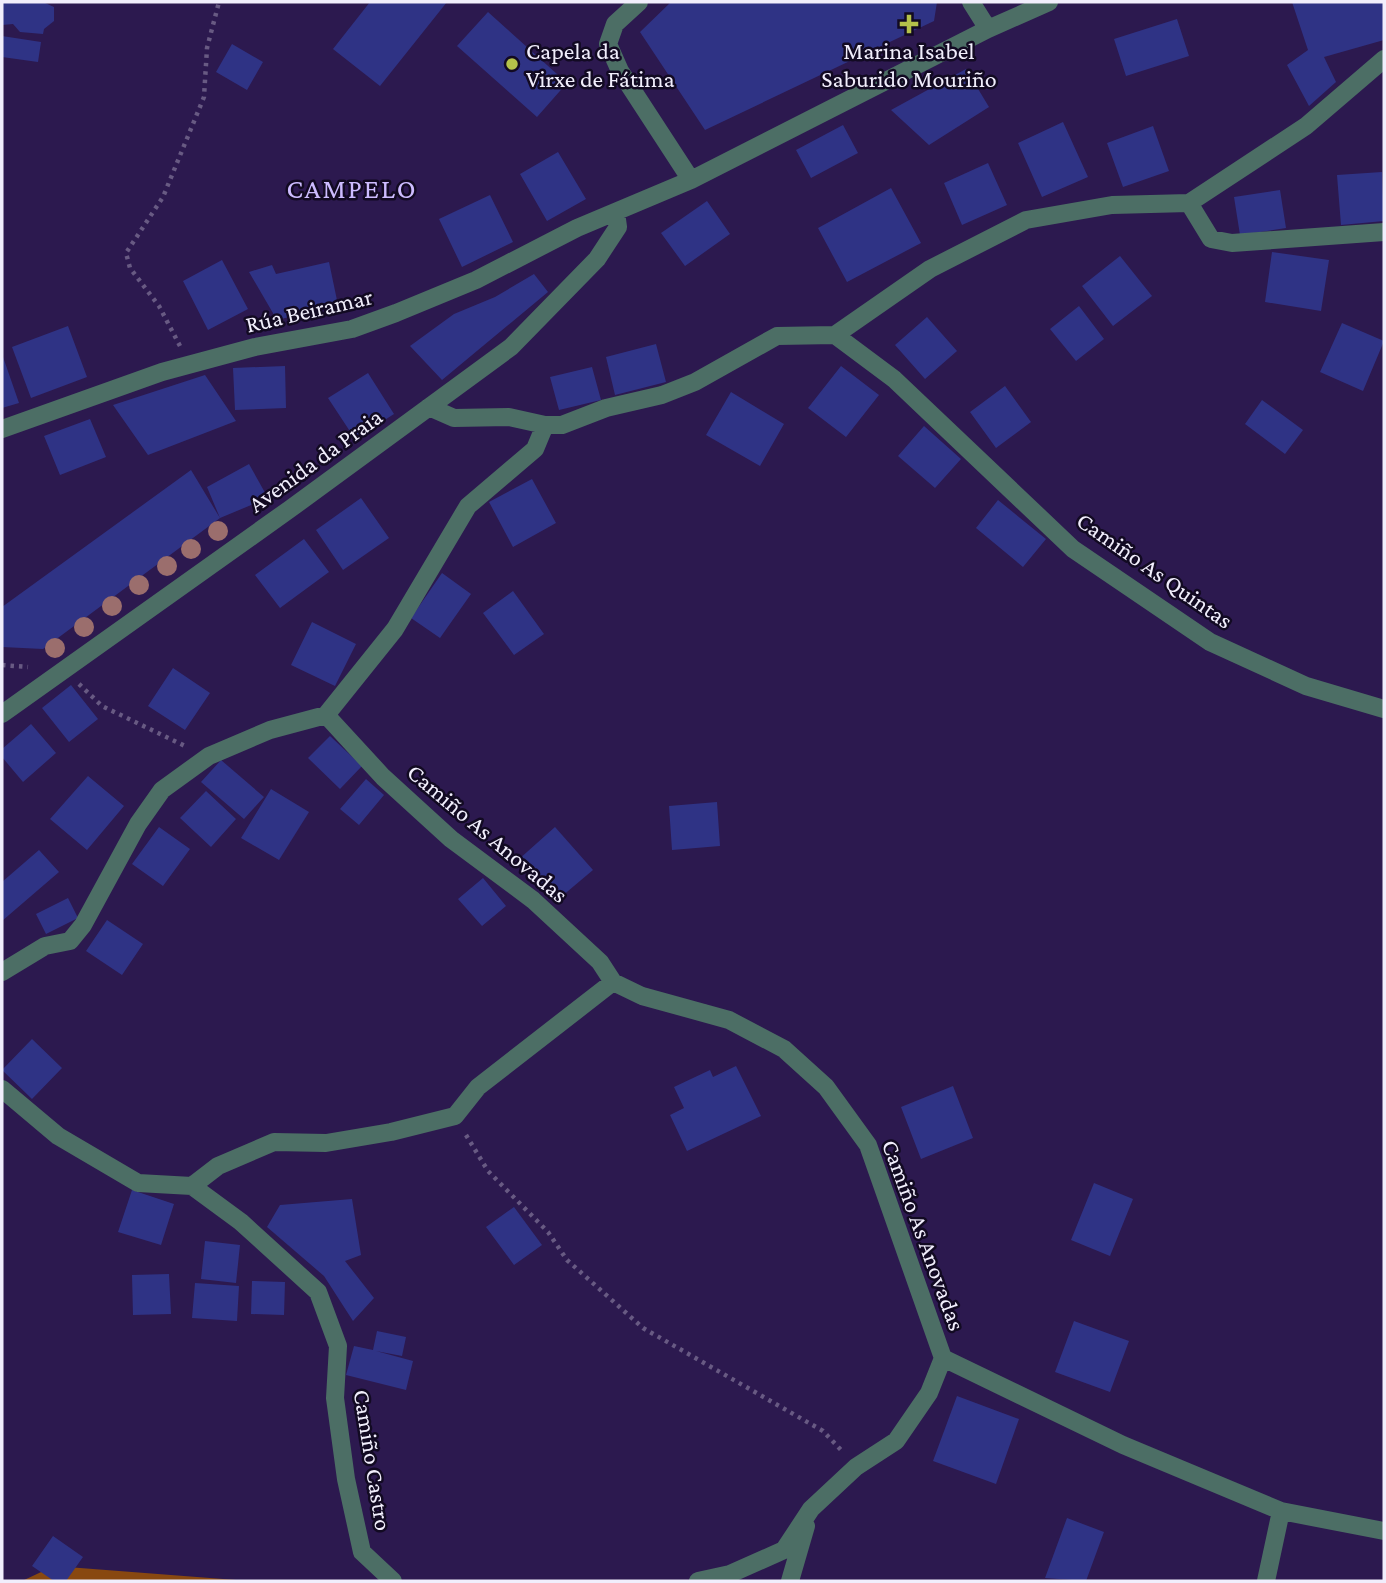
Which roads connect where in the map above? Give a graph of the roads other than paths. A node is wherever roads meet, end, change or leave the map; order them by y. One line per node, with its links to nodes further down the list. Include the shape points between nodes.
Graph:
1 (639, 2): 6 (street, via 615,24 608,44 620,71)
2 (971, 2): 4 (street)
3 (1049, 2): 4 (street, Rúa Beiramar)
4 (988, 29): 6 (street, Rúa Beiramar)
5 (1384, 59): 7 (street, via 1306,126)
6 (691, 180): 8 (street, Rúa Beiramar)
7 (1189, 203): 9 (street, via 1211,239 1232,243); 10 (street, via 1112,205 1026,220 930,270)
8 (616, 212): 11 (street, Avenida da Praia, via 618,227 597,260 511,347); 13 (street, Rúa Beiramar, via 476,279 352,329 189,365)
9 (1384, 232)
10 (835, 335): 12 (street, via 777,336 662,395 606,408 562,425); 14 (street, Camiño As Quintas, via 894,379 1073,548 1198,634 1306,686)
11 (429, 407): 12 (street, via 454,418 509,417); 15 (street, Avenida da Praia)
12 (545, 425): 16 (street, via 535,449 468,506 395,629)
13 (2, 429)
14 (1384, 709)
15 (2, 713)
16 (326, 715): 17 (street, via 270,730 209,755 162,790 138,824 83,925 69,941 45,946); 18 (street, Camiño As Anovadas, via 383,778 451,839 533,900 600,962)
17 (2, 972)
18 (613, 982): 20 (street, via 478,1087 455,1116 326,1143 274,1142 218,1166); 21 (street, Camiño As Anovadas, via 642,996 729,1020 784,1049 826,1087 868,1145)
19 (2, 1089): 20 (street, via 58,1136 138,1183)
20 (192, 1186): 25 (street, Camiño Castro, via 241,1222 318,1292 338,1346 335,1398 362,1552)
21 (943, 1358): 22 (street, via 929,1393 896,1441 856,1467); 23 (street, Camiño As Anovadas, via 1123,1445)
22 (810, 1509): 26 (street, via 784,1550 730,1574); 27 (street)
23 (1281, 1511): 24 (street, Camiño As Anovadas); 28 (street)
24 (1384, 1531)
25 (393, 1581)
26 (698, 1581)
27 (790, 1581)
28 (1266, 1581)

